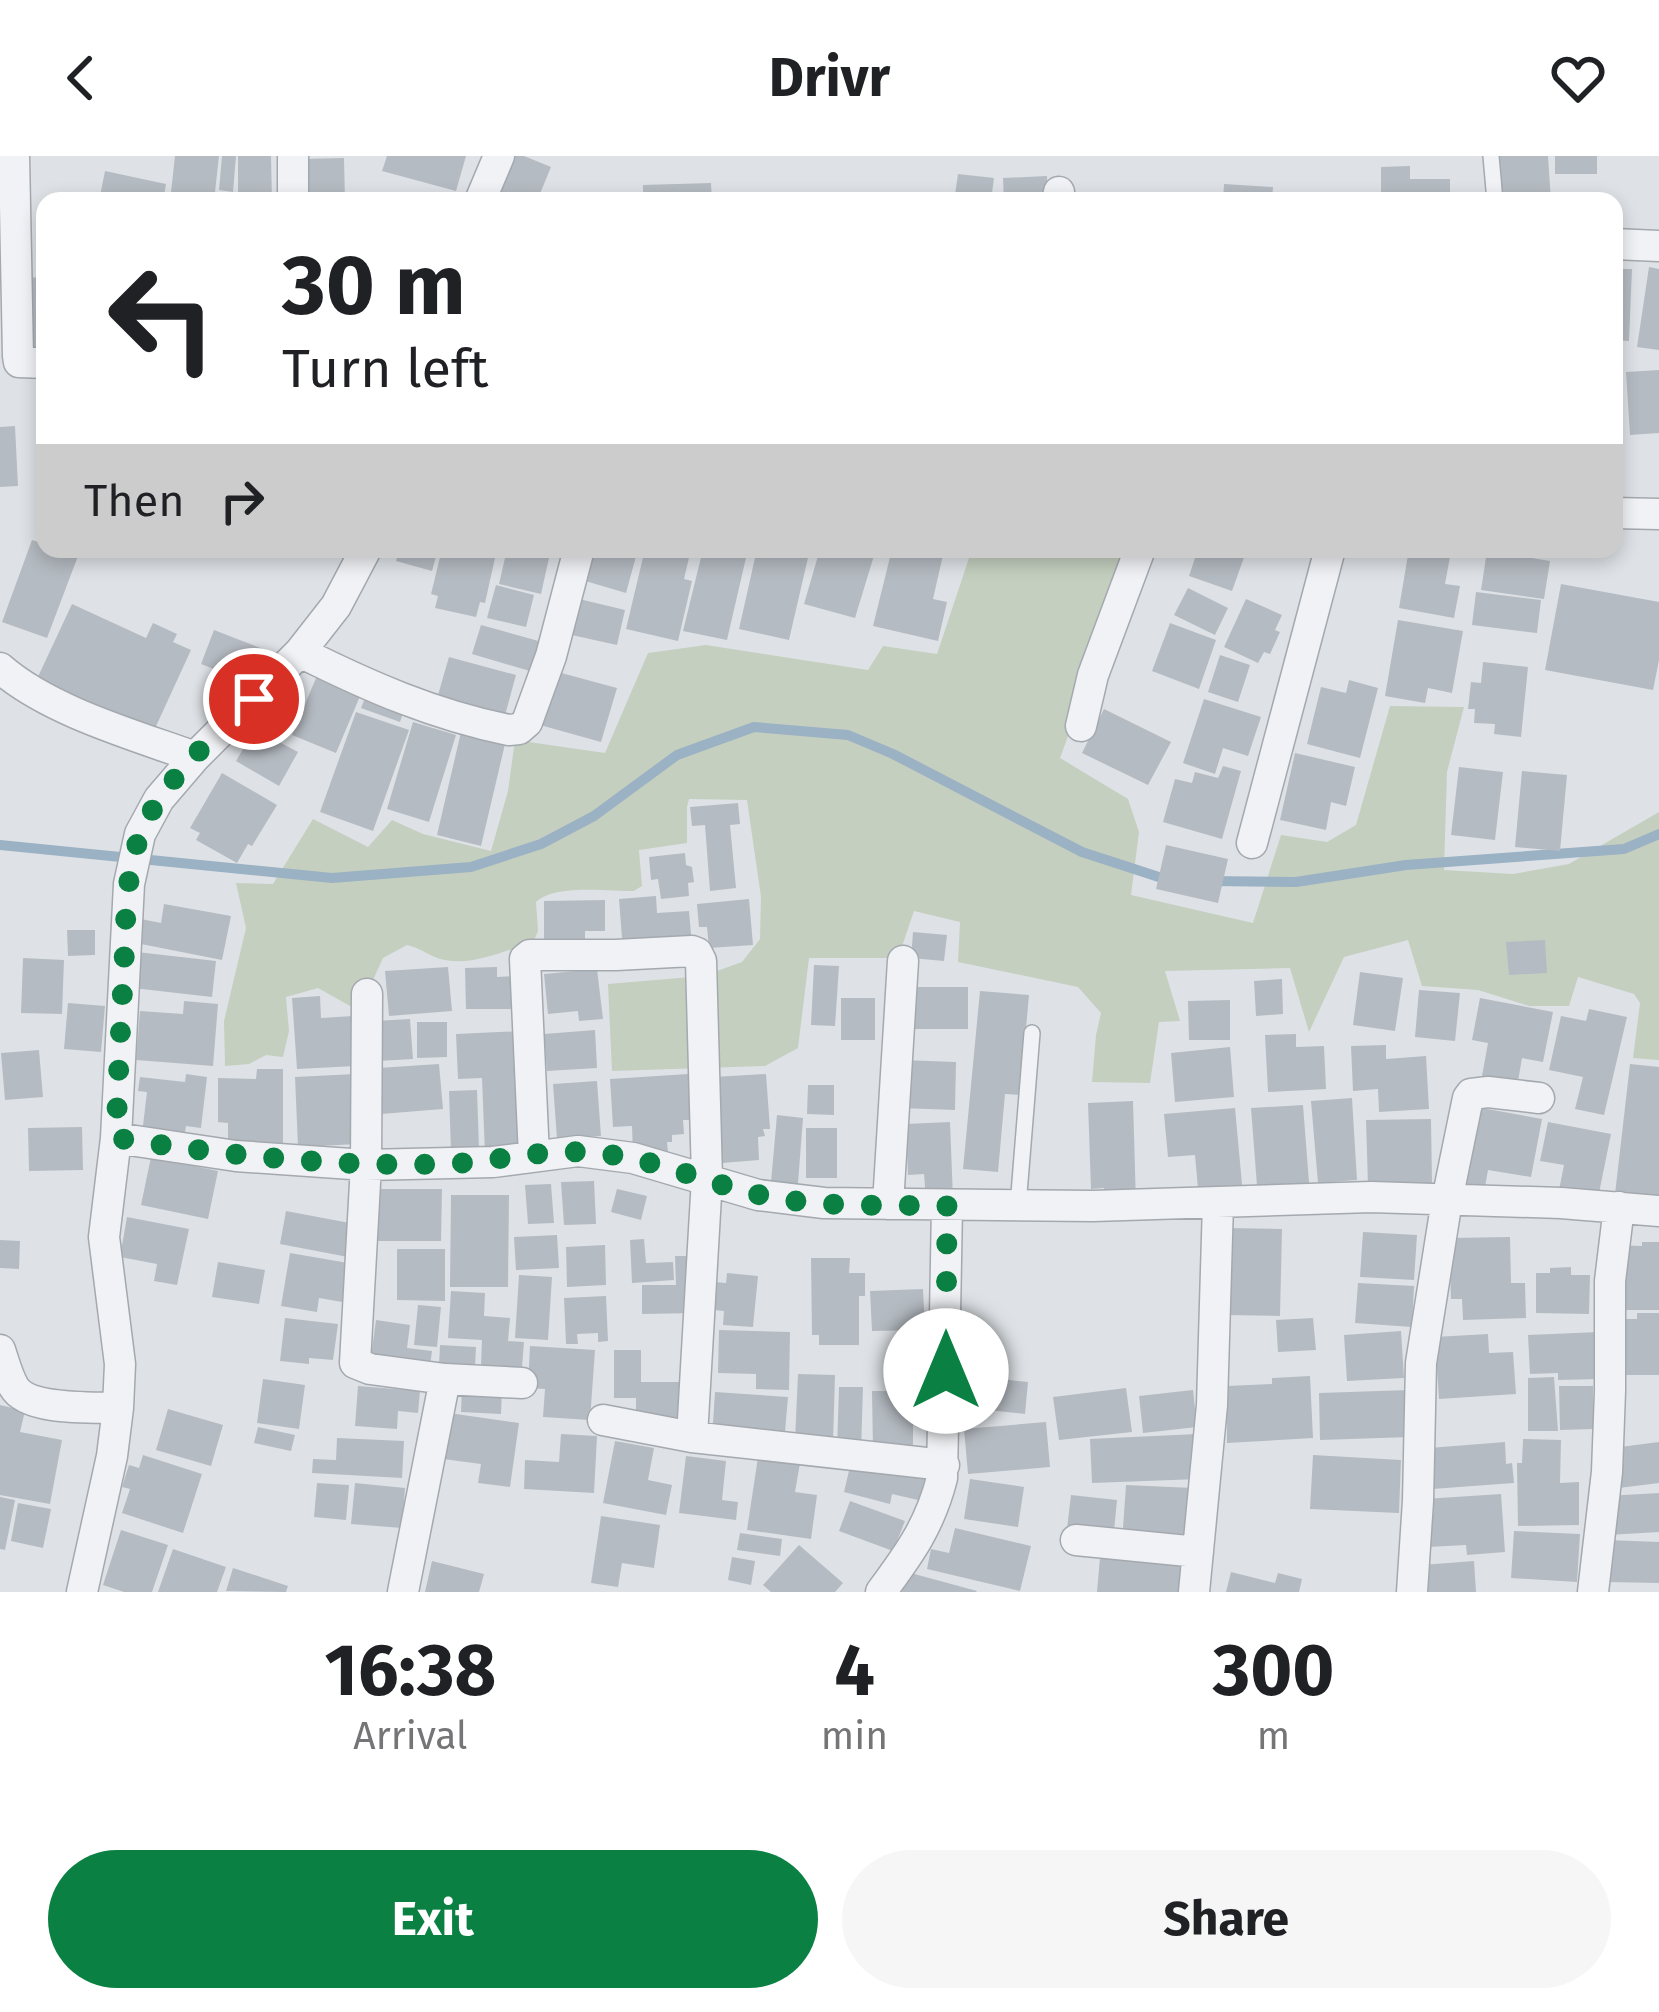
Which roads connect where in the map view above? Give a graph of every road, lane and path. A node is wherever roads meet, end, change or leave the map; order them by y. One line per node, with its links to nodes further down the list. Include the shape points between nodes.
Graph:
1 (14, 156): 10 (street, via 18,356)
2 (293, 156): 5 (street)
3 (499, 156): 6 (street)
4 (1491, 156): 7 (lane)
5 (293, 192)
6 (484, 192)
7 (1494, 192)
8 (1623, 244): 9 (street)
9 (1659, 246)
10 (36, 363)
11 (1623, 514): 12 (street)
12 (1659, 514)
13 (362, 558): 17 (street)
14 (577, 558): 17 (street, via 551,656 519,729 445,716)
15 (1136, 558): 19 (street)
16 (1328, 558): 21 (street)
17 (300, 652): 20 (street)
18 (0, 668): 20 (street, via 45,698)
19 (1081, 726)
20 (195, 757): 26 (street, via 140,834 129,884)
21 (1252, 843)
22 (903, 961): 32 (street)
23 (368, 994): 28 (street)
24 (1032, 1033): 34 (lane)
25 (1539, 1098): 30 (street, via 1471,1094)
26 (116, 1138): 28 (street); 40 (street, via 104,1237)
27 (534, 1156): 28 (street); 29 (street, via 578,1151); 29 (street, via 525,959 692,951 701,961)
28 (366, 1165): 38 (street, via 355,1363)
29 (707, 1178): 32 (street, via 758,1195); 42 (street)
30 (1447, 1200): 31 (street); 35 (street); 50 (street, via 1421,1363)
31 (1218, 1203): 34 (street); 45 (street)
32 (888, 1204): 33 (street)
33 (947, 1206): 34 (street); 43 (street)
34 (1018, 1206)
35 (1619, 1207): 36 (street); 51 (street)
36 (1659, 1211)
37 (0, 1350): 40 (street, via 23,1397)
38 (445, 1379): 39 (street); 47 (street)
39 (522, 1383)
40 (118, 1408): 46 (street)
41 (603, 1420): 42 (street)
42 (692, 1437): 43 (street)
43 (944, 1465): 48 (street, via 920,1539)
44 (1076, 1540): 45 (street)
45 (1198, 1552): 49 (street)
46 (82, 1592)
47 (403, 1592)
48 (880, 1592)
49 (1194, 1592)
50 (1412, 1592)
51 (1593, 1592)

